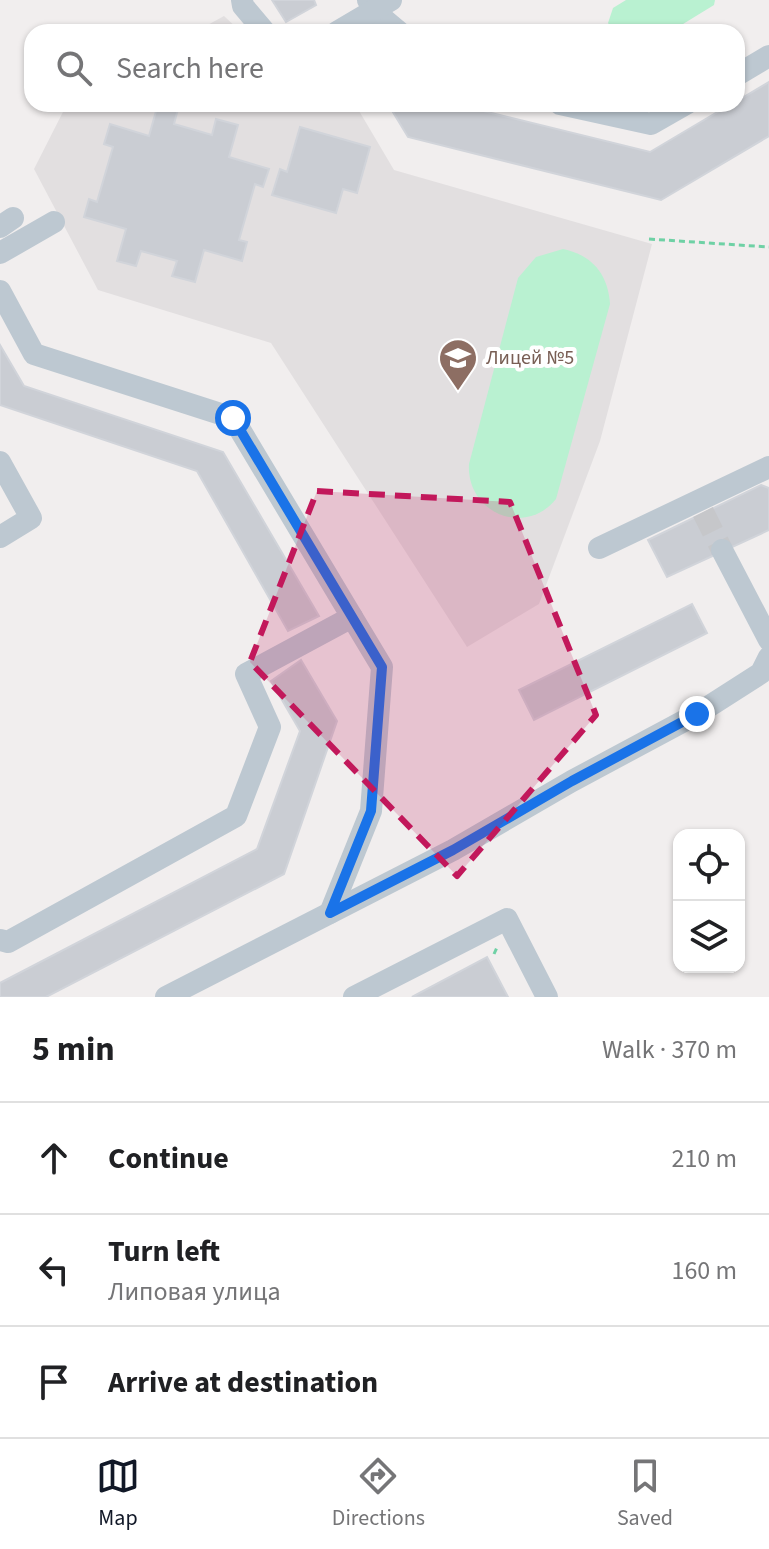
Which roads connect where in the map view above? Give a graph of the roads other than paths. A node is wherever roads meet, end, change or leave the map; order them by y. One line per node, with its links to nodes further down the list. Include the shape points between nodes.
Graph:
1 (242, 0): 3 (street)
2 (378, 4): 4 (street); 5 (street)
3 (258, 24)
4 (349, 24)
5 (393, 24)
6 (769, 56): 7 (street)
7 (745, 70)
8 (596, 112): 9 (street, via 651,124)
9 (672, 112)
10 (54, 222): 11 (street)
11 (0, 253)
12 (0, 291): 18 (street, via 34,354 233,418)
13 (0, 462): 15 (street, via 31,518)
14 (769, 467): 16 (street, via 700,507)
15 (0, 537)
16 (599, 548)
17 (722, 550): 19 (street)
18 (352, 617): 21 (street, via 382,667 371,811); 22 (street, via 246,674 270,727 236,816 8,942)
19 (769, 640)
20 (769, 657): 21 (street, via 761,673 697,714)
21 (330, 913): 23 (street)
22 (0, 940)
23 (166, 997)
24 (354, 997): 25 (street, via 507,919)
25 (547, 997)

